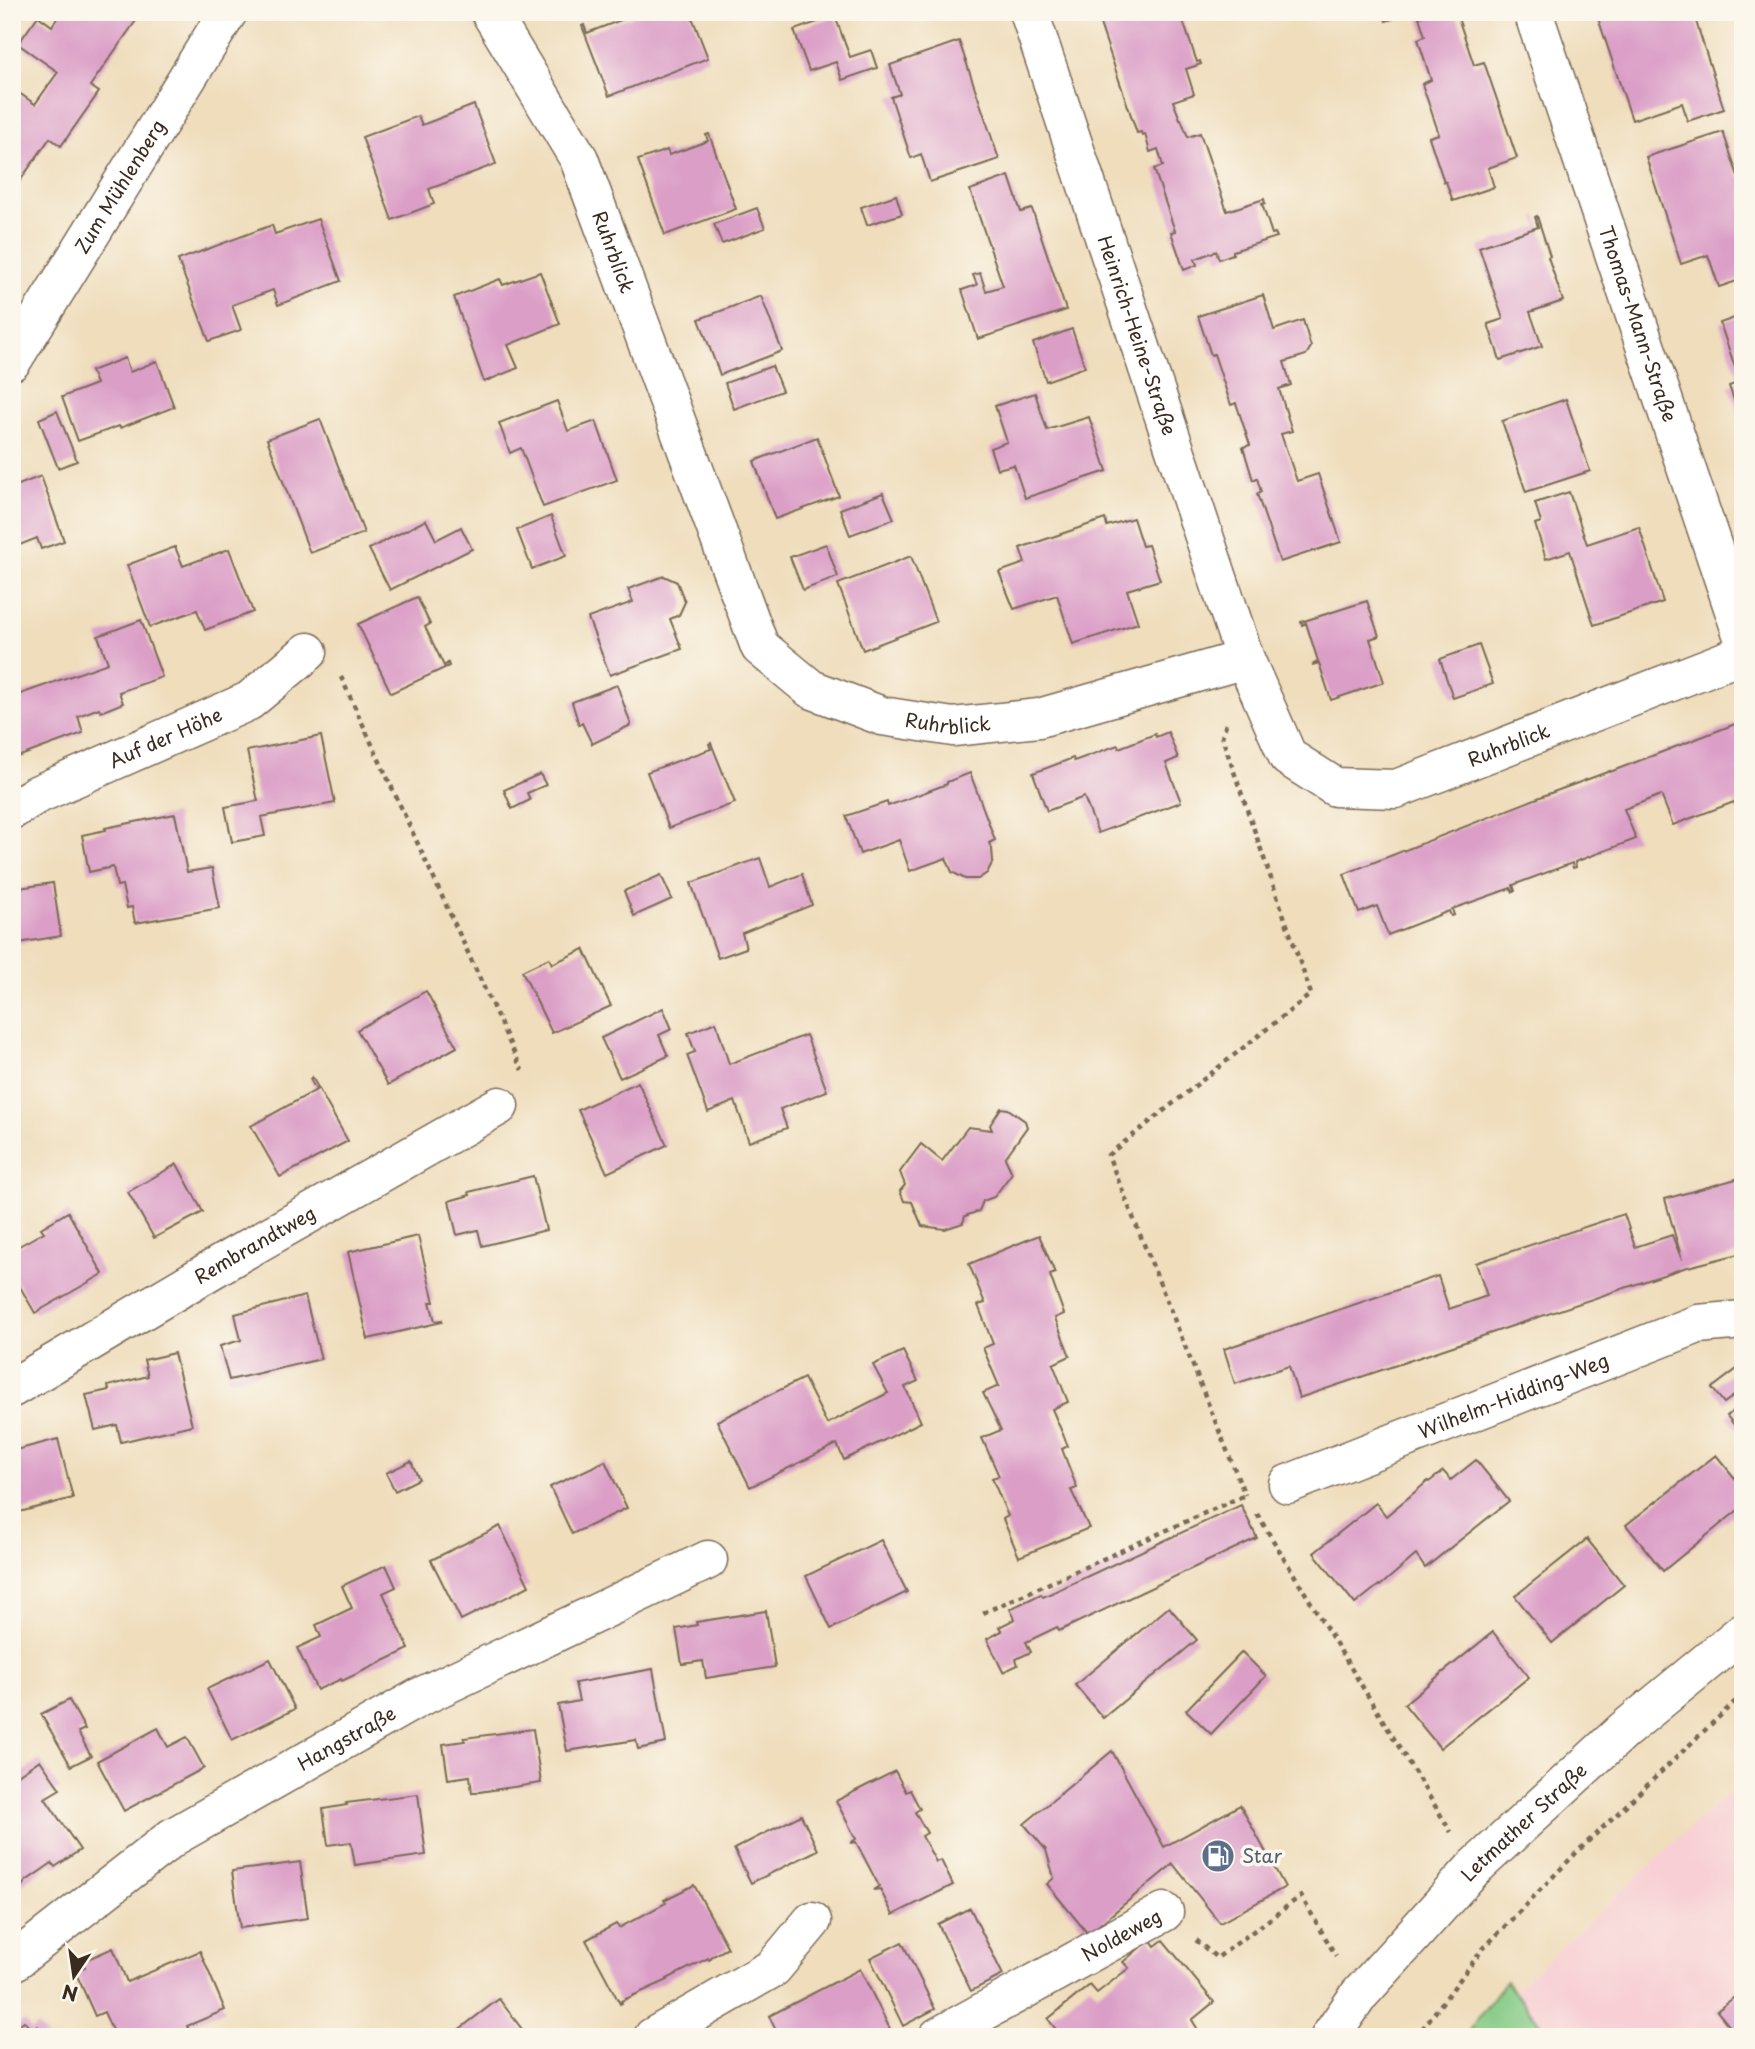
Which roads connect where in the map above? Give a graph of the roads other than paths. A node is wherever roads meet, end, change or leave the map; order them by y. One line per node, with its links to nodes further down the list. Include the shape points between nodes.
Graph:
1 (228, 12): 5 (street, Zum Mühlenberg)
2 (490, 12): 9 (street, Ruhrblick, via 579,159 760,647 811,689 882,716 953,727 1039,718)
3 (1029, 12): 9 (street, Heinrich-Heine-Straße)
4 (1533, 12): 6 (street, Thomas-Mann-Straße)
5 (12, 361)
6 (1743, 637)
7 (308, 652): 10 (street, Auf der Höhe, via 249,701 36,795)
8 (1743, 654): 9 (street, Ruhrblick, via 1396,789 1335,787 1288,757)
9 (1245, 659)
10 (12, 810)
11 (499, 1106): 13 (street, Rembrandtweg)
12 (1743, 1320): 14 (street, Wilhelm-Hidding-Weg, via 1698,1324)
13 (12, 1388)
14 (1288, 1484)
15 (708, 1560): 19 (street, Hangstraße, via 418,1698 173,1837)
16 (1743, 1632): 22 (street, Letmather Straße, via 1624,1730 1473,1869 1359,1995)
17 (1164, 1912): 21 (street, Noldeweg)
18 (812, 1922): 20 (street, via 773,1968)
19 (12, 1963)
20 (653, 2037)
21 (938, 2037)
22 (1330, 2037)

